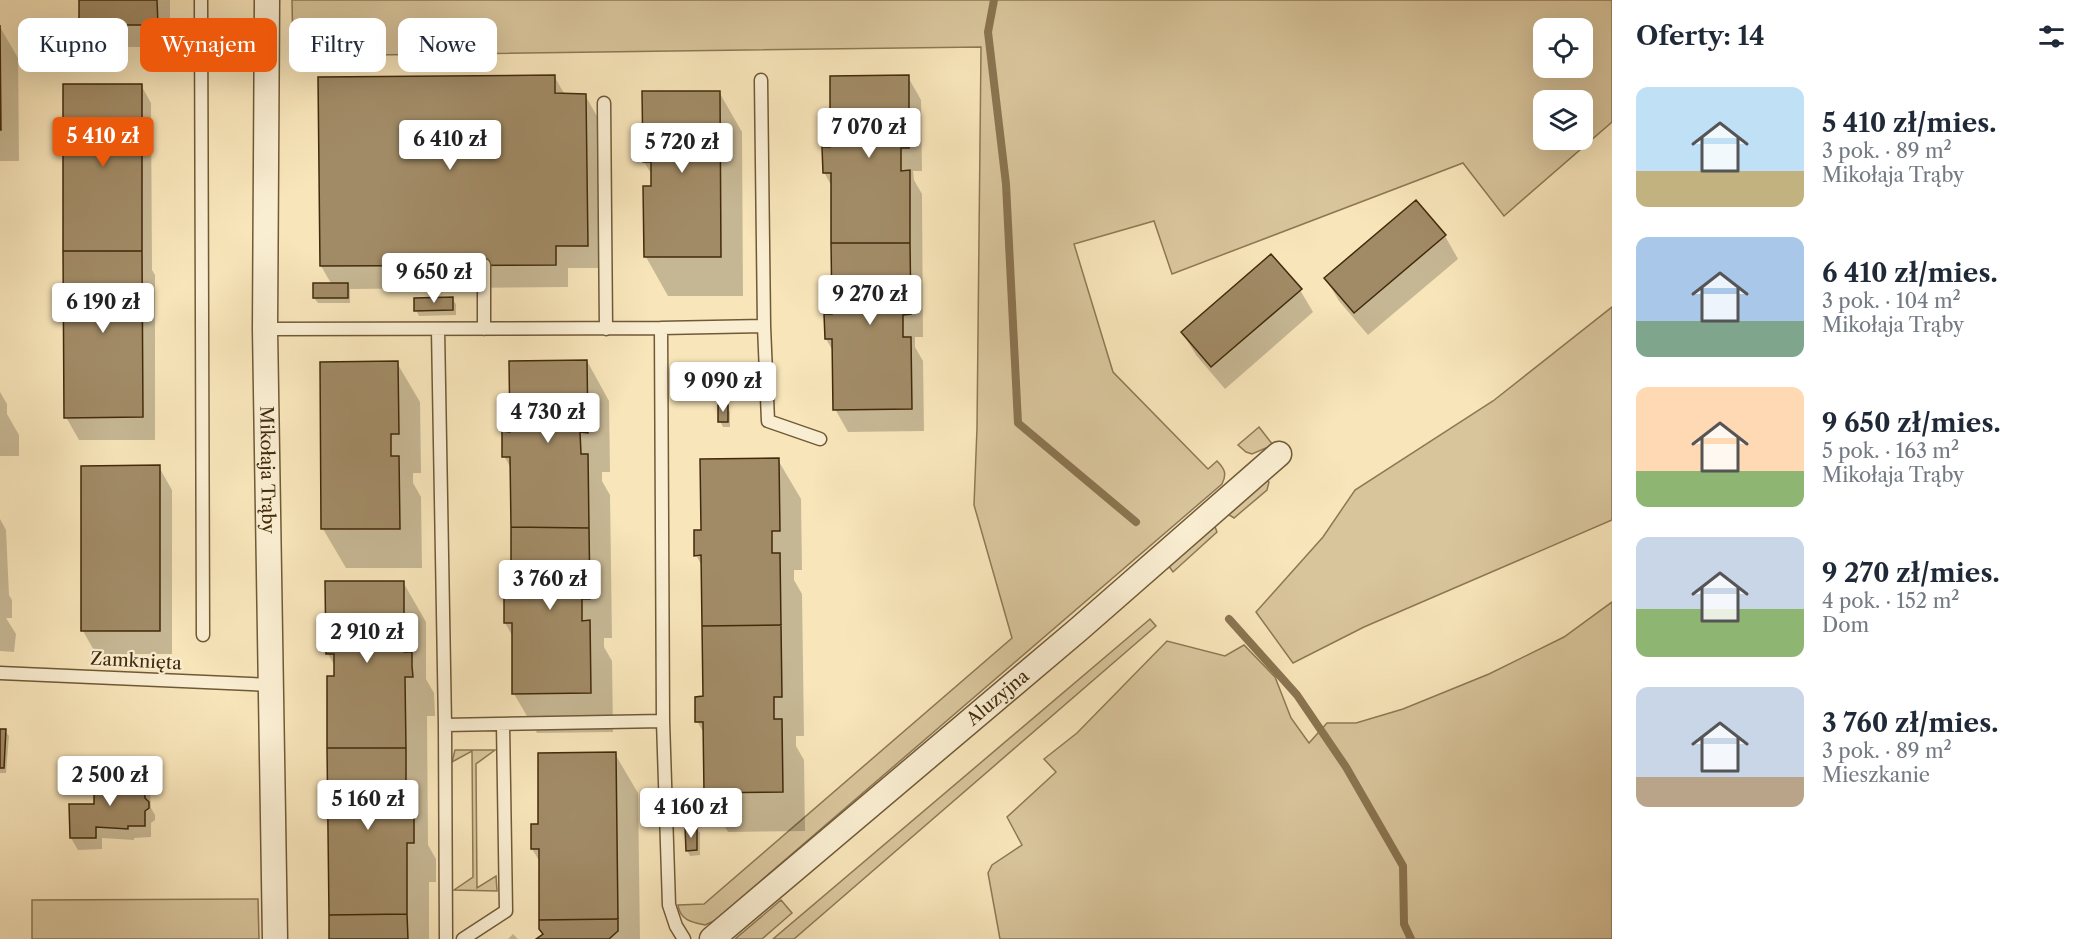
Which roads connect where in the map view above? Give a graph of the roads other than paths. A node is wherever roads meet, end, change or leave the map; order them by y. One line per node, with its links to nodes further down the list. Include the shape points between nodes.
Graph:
1 (201, 0): 14 (lane)
2 (267, 0): 11 (street, Mikołaja Trąby)
3 (761, 80): 6 (lane)
4 (603, 103): 10 (lane)
5 (483, 265): 9 (lane)
6 (764, 326): 7 (lane); 12 (lane, via 768,421)
7 (661, 328): 10 (lane); 17 (lane)
8 (438, 329): 9 (lane); 11 (lane); 19 (lane)
9 (484, 329): 10 (lane)
10 (606, 329)
11 (265, 330): 16 (street, Mikołaja Trąby)
12 (820, 439)
13 (1279, 454): 24 (street, Aluzyjna)
14 (203, 635)
15 (0, 673): 16 (lane, Zamknięta)
16 (271, 685): 20 (street, Mikołaja Trąby)
17 (663, 721): 18 (lane); 23 (lane, via 669,905)
18 (503, 724): 19 (lane); 22 (lane, via 506,910)
19 (445, 725): 21 (lane)
20 (275, 939)
21 (446, 939)
22 (462, 939)
23 (684, 939)
24 (712, 939)

